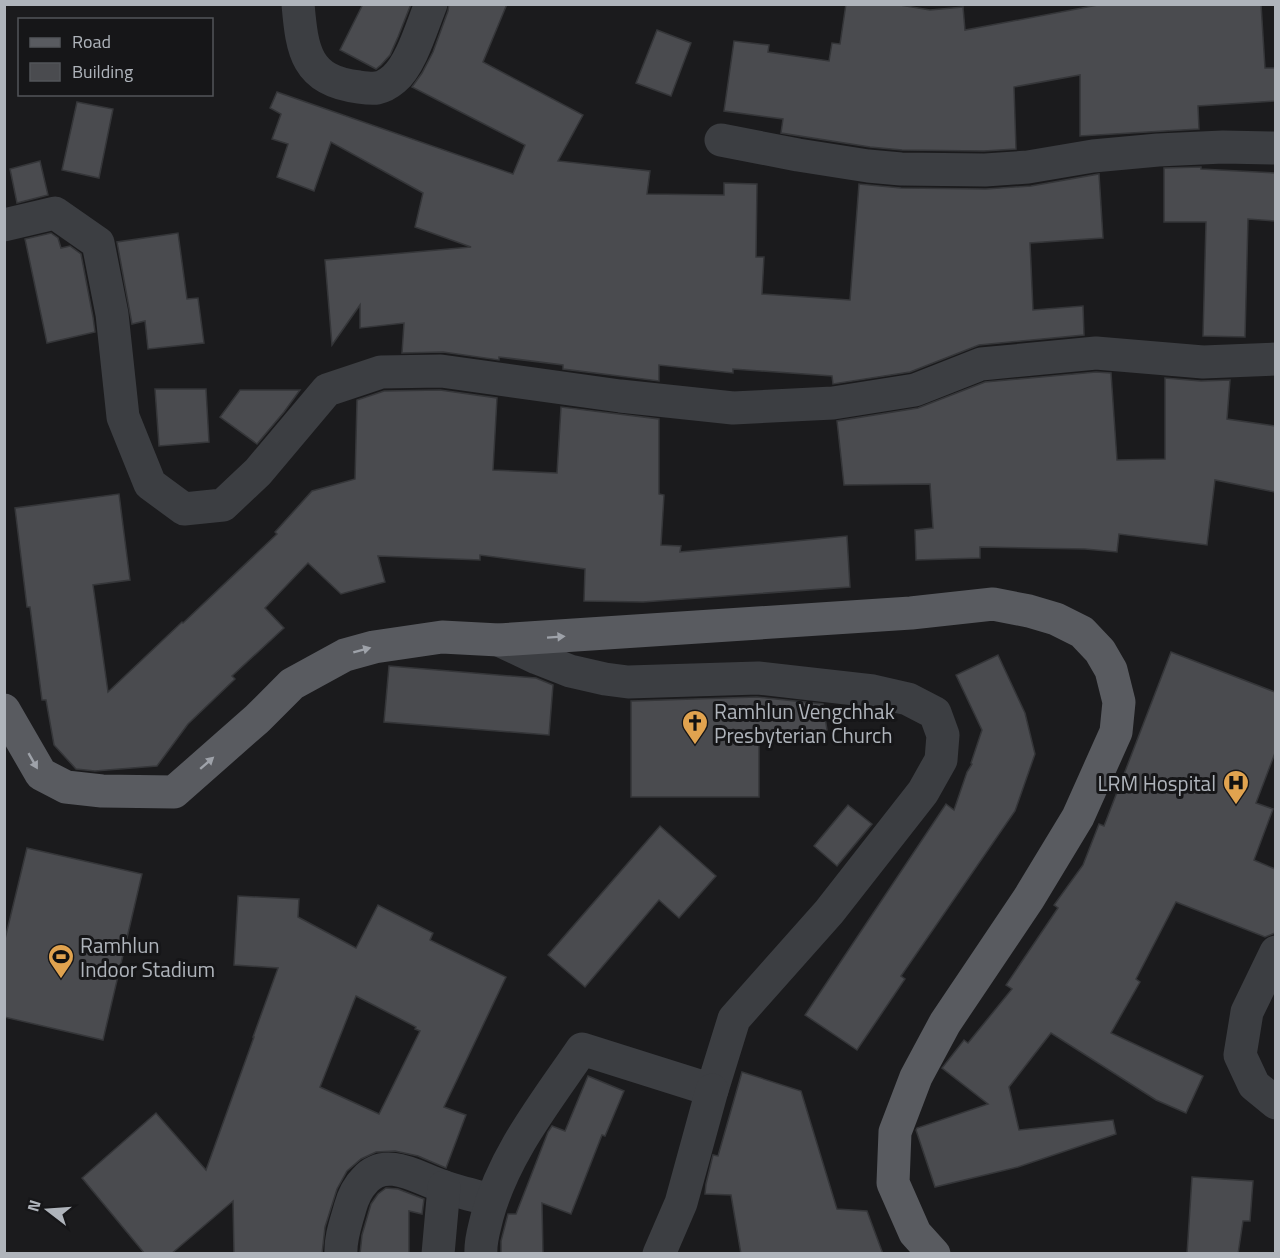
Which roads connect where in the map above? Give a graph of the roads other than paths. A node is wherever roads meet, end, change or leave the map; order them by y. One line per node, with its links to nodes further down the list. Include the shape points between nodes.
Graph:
1 (298, 4): 2 (street, via 300,32 309,62 327,79 377,89 393,80 405,66)
2 (431, 4)
3 (721, 140): 4 (street, via 901,169 985,170 1158,150)
4 (1275, 148)
5 (4, 225): 6 (street, via 55,213 98,243 112,314 123,417 150,484 184,509 223,505 258,472 327,390 381,372 441,371 733,408 833,403 915,390 981,364 1096,353 1203,362)
6 (1275, 359)
7 (499, 640): 8 (main road, one-way to 7, via 41,774 66,786 102,791 174,792 292,684 345,655 442,637); 10 (street, via 537,658 605,679 628,682 758,678 873,691 908,699 935,713 944,735 941,760 923,792 829,912 734,1019); 18 (main road, one-way to 18, via 899,614 993,604 1056,619 1082,632 1100,651 1111,670 1119,702 1116,732 1078,817 945,1023 916,1077 895,1132 893,1183 915,1233)
8 (4, 710)
9 (1275, 952): 11 (street, via 1247,1012 1240,1055 1254,1085)
10 (712, 1090): 13 (street, via 582,1049 514,1150); 17 (street, via 681,1203)
11 (1275, 1103)
12 (444, 1187): 13 (street); 14 (street, via 392,1169 380,1169 369,1175 352,1198); 15 (street)
13 (492, 1200): 16 (street)
14 (341, 1254)
15 (438, 1254)
16 (481, 1254)
17 (659, 1254)
18 (934, 1254)

